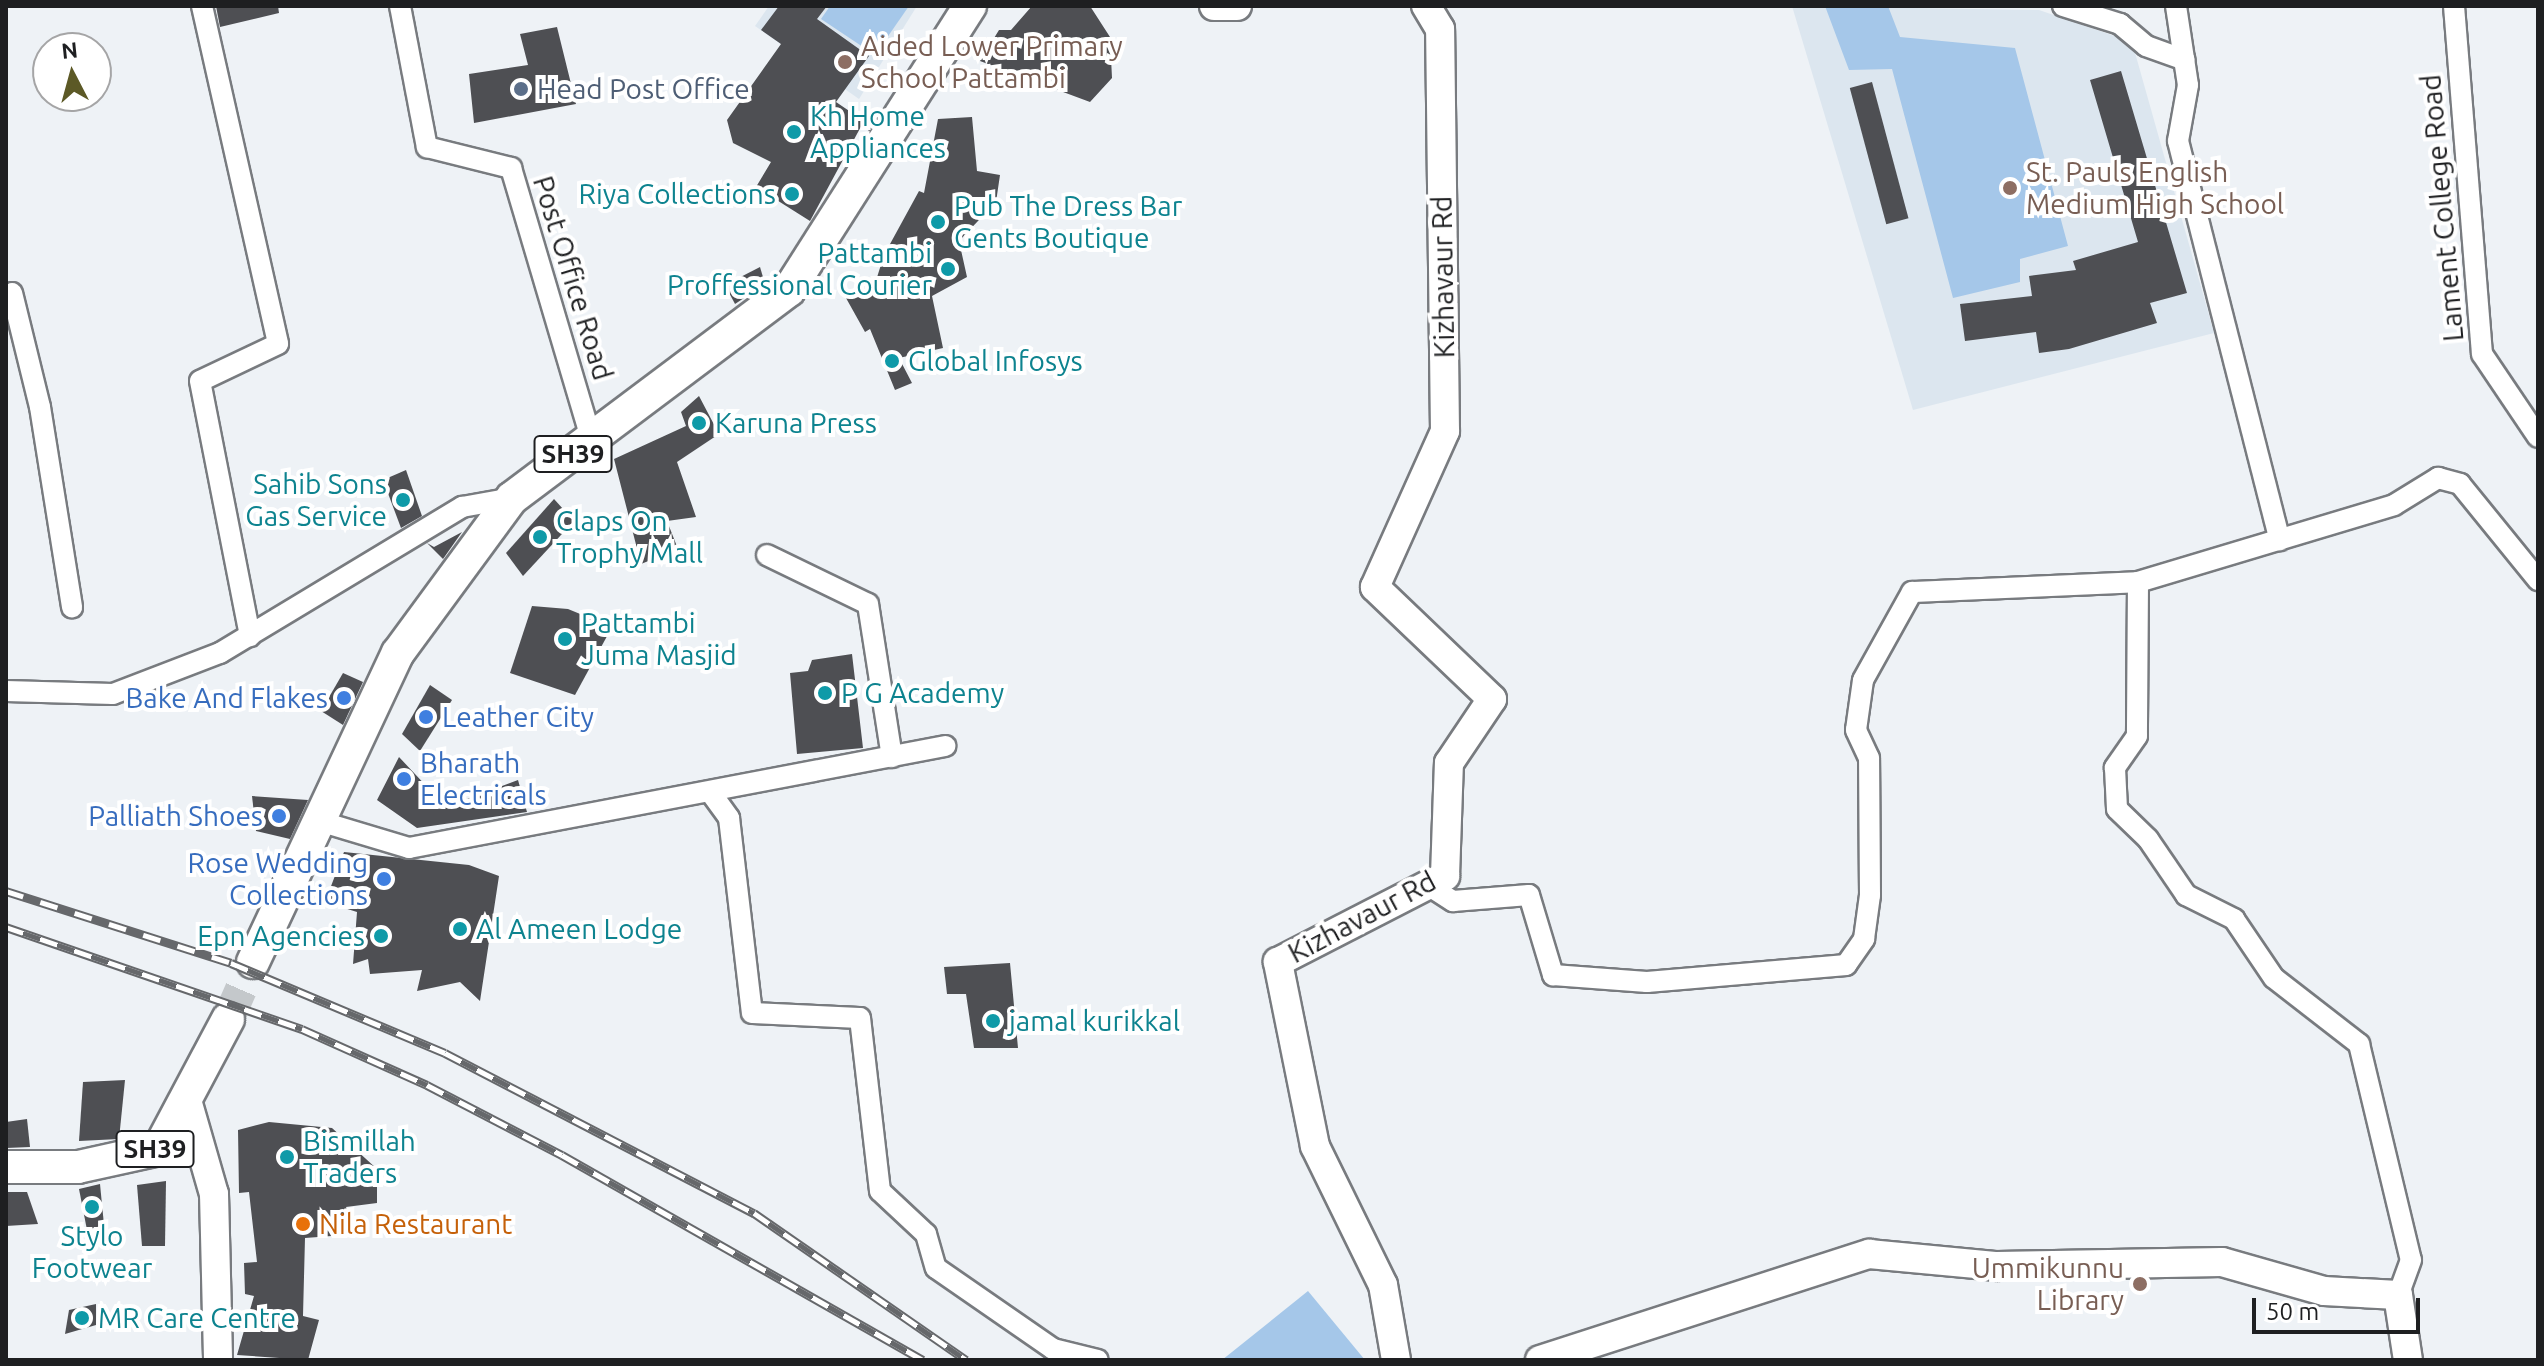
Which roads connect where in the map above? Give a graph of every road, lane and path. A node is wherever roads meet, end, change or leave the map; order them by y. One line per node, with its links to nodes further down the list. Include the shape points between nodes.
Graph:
1 (202, 6): 20 (street, via 278,344 200,381)
2 (400, 6): 13 (street, Post Office Road, via 427,147 511,168)
3 (970, 6): 13 (main road, SH39, via 789,290)
4 (1214, 6): 5 (street)
5 (1237, 6)
6 (1426, 6): 26 (street, Kizhavaur Rd, via 1440,29 1445,431 1375,587 1492,699 1449,763 1445,876)
7 (2063, 6): 10 (street, via 2120,24 2146,46)
8 (2176, 6): 10 (street)
9 (2454, 6): 12 (street, Lament College Road, via 2482,354)
10 (2185, 60): 15 (street, via 2188,85 2178,141)
11 (8, 293): 19 (street, via 40,407)
12 (2538, 437)
13 (592, 441): 14 (main road, SH39)
14 (512, 498): 20 (street, via 462,507); 25 (main road, SH39, via 398,653)
15 (2280, 540): 17 (street, via 2394,505 2438,478 2460,484); 18 (street)
16 (767, 555): 23 (street, via 868,604)
17 (2538, 580)
18 (2138, 582): 26 (street, via 1912,592 1863,680 1856,730 1869,758 1870,895 1864,939 1846,965 1647,982 1553,975 1529,895 1453,901); 31 (street, via 2137,736 2115,768 2117,809 2148,839 2186,895 2234,919 2274,978 2359,1044 2411,1260)
19 (72, 607)
20 (250, 636): 21 (street, via 113,694)
21 (6, 691)
22 (945, 746): 23 (street)
23 (892, 757): 24 (street)
24 (711, 793): 25 (street, via 409,848); 33 (street, via 729,818 752,1013 860,1018 880,1191 926,1234 936,1268 1053,1349)
25 (319, 821): 27 (main road, SH39)
26 (1428, 885): 34 (street, Kizhavaur Rd, via 1278,962 1315,1146 1383,1285)
27 (253, 962)
28 (228, 1019): 29 (main road, SH39)
29 (187, 1100): 30 (main road, SH39, via 159,1149 78,1167); 32 (street, via 214,1194)
30 (6, 1167)
31 (2398, 1295): 35 (street, via 2324,1291 2222,1262 1997,1266 1869,1254); 36 (street)
32 (218, 1360)
33 (1098, 1360)
34 (1396, 1360)
35 (1540, 1360)
36 (2408, 1360)

